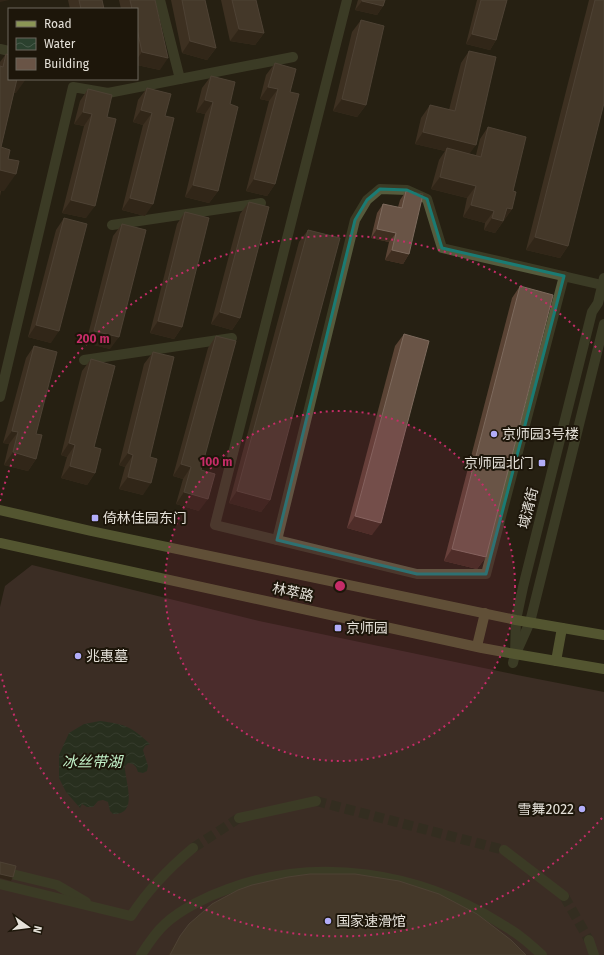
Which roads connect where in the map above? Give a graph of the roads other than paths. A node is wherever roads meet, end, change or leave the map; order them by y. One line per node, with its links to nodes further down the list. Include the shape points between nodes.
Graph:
1 (160, 0): 4 (street)
2 (347, 0): 14 (street, via 215,525)
3 (293, 57): 4 (street)
4 (180, 79): 12 (street, via 108,93 73,87)
5 (261, 203): 6 (street)
6 (112, 225)
7 (564, 276): 8 (street); 14 (street, via 486,574 417,574); 14 (street, via 442,248 427,199 406,190 380,189 367,200 355,220)
8 (603, 281): 17 (street, 域清街, via 598,303 592,312)
9 (604, 324): 18 (street, 域清街)
10 (232, 338): 11 (street)
11 (84, 360)
12 (0, 397)
13 (0, 510): 16 (main road, 林萃路)
14 (277, 540)
15 (0, 543): 21 (main road, 林萃路)
16 (485, 613): 17 (main road, 林萃路); 21 (main road)
17 (516, 620): 18 (main road, 林萃路); 22 (street, 域清街)
18 (530, 622): 19 (main road, 林萃路); 22 (street, 域清街)
19 (562, 628): 20 (main road, 林萃路); 23 (main road)
20 (604, 635)
21 (477, 646): 22 (main road, 林萃路)
22 (514, 659): 23 (main road, 林萃路)
23 (556, 661): 24 (main road, 林萃路)
24 (604, 669)
25 (316, 801): 26 (street)
26 (239, 818)
27 (193, 848): 32 (street, via 156,883 131,916)
28 (504, 850): 31 (street)
29 (0, 871): 32 (street, via 57,885)
30 (0, 884): 32 (street)
31 (564, 896)
32 (96, 908)
33 (589, 940): 36 (street)
34 (141, 955): 35 (street, via 165,923 221,891 268,877 329,871 384,877 444,894 494,919 521,936)
35 (542, 955)
36 (594, 955)

